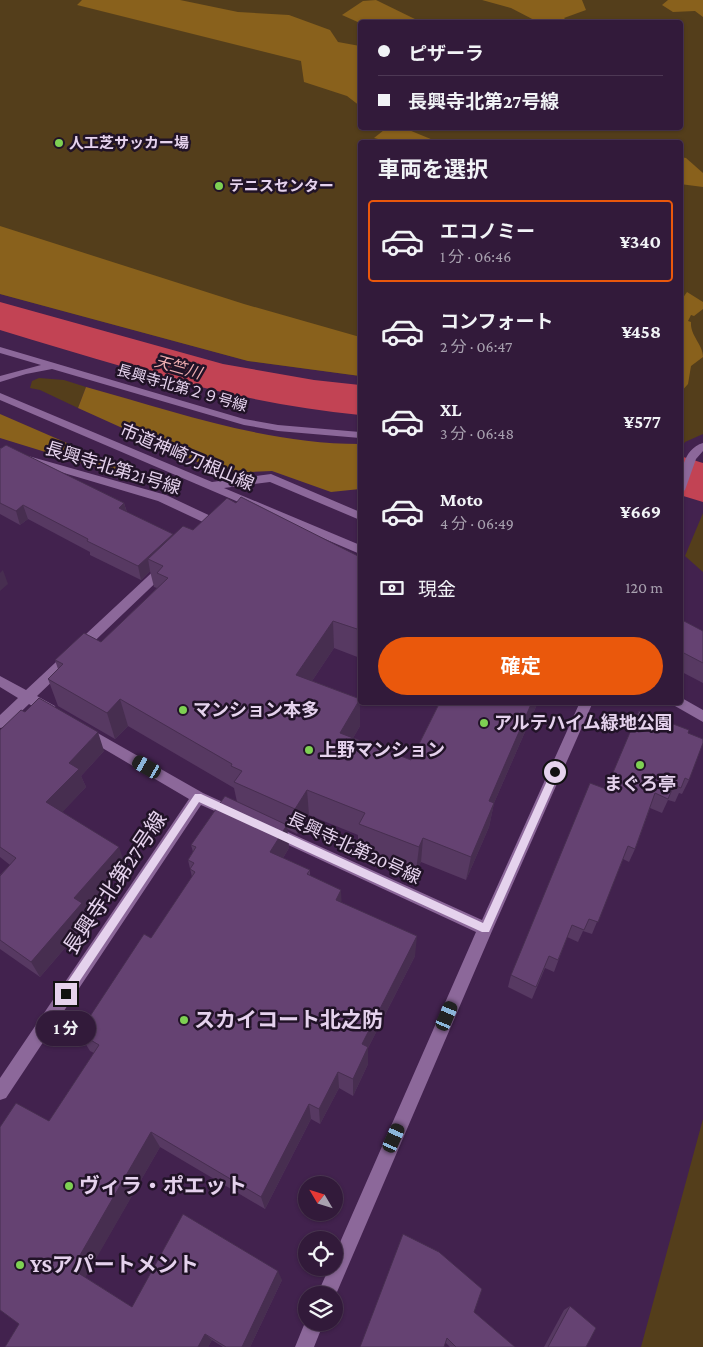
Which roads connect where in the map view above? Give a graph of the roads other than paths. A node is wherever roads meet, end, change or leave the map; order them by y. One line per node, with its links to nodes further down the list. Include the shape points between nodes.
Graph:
1 (0, 350): 2 (street, 長興寺北第２９号線)
2 (58, 368): 3 (street, 長興寺北第２９号線, via 35,368); 5 (street, 長興寺北第２９号線, via 244,422)
3 (0, 379)
4 (0, 396): 9 (street, 市道神崎刀根山線)
5 (358, 435)
6 (703, 446): 8 (street, via 693,456)
7 (0, 451): 11 (street, 長興寺北第21号線, via 162,498 213,522)
8 (683, 482)
9 (211, 486): 10 (street, via 271,478); 12 (street, 市道神崎刀根山線)
10 (358, 515)
11 (199, 536)
12 (358, 549)
13 (170, 562): 15 (street)
14 (0, 681): 15 (street)
15 (27, 697): 18 (street); 20 (street)
16 (683, 704): 19 (street)
17 (585, 705): 25 (street)
18 (61, 717)
19 (703, 717)
20 (0, 723)
21 (78, 727): 22 (street)
22 (198, 797): 23 (street); 26 (street, 長興寺北第27号線)
23 (243, 818)
24 (261, 826): 25 (street, 長興寺北第20号線)
25 (485, 929): 27 (street)
26 (0, 1092)
27 (330, 1286)
28 (311, 1331): 29 (street)
29 (304, 1347)

